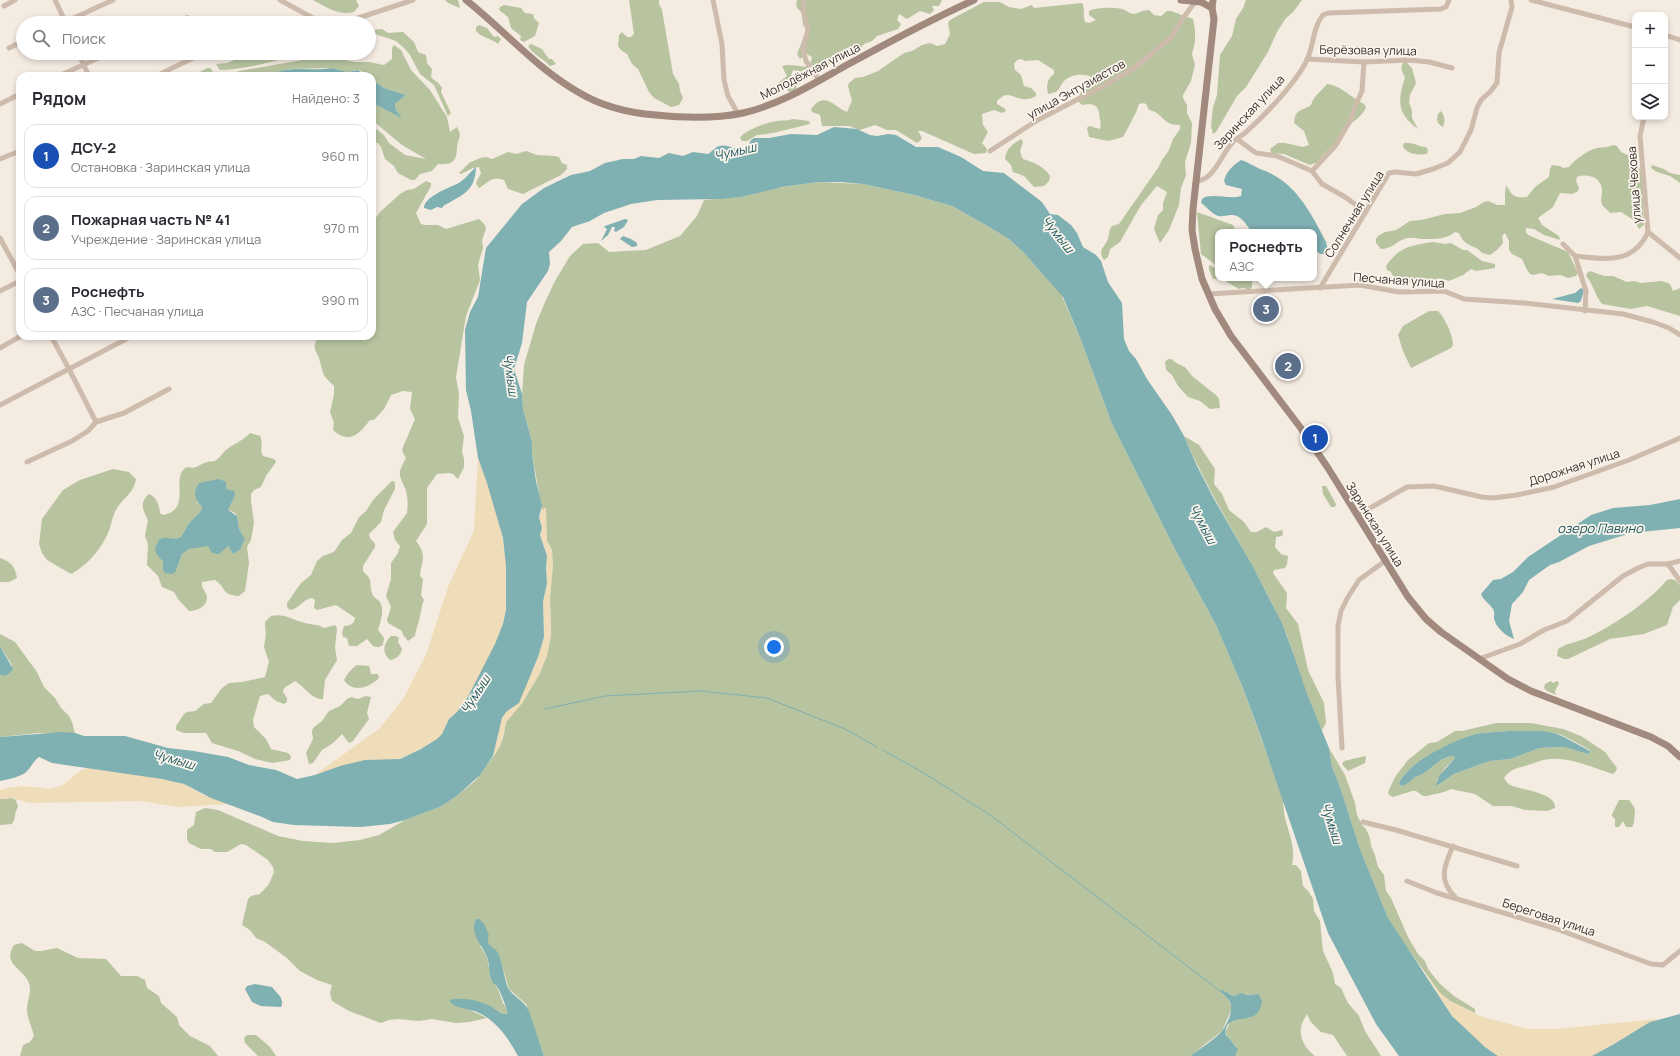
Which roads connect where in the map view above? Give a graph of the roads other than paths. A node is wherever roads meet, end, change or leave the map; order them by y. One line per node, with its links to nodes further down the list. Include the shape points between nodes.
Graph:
1 (16, 0): 16 (street)
2 (55, 0): 18 (street)
3 (113, 0): 19 (street)
4 (280, 0): 20 (street)
5 (412, 0): 21 (street)
6 (466, 0): 40 (street, Молодёжная улица, via 553,76 580,94 626,110 669,117 714,118)
7 (713, 0): 40 (street, via 722,44 724,80 728,96)
8 (803, 0): 37 (street, via 808,30 803,49 806,61)
9 (974, 0): 37 (street, Молодёжная улица)
10 (1181, 0): 15 (street)
11 (1213, 0): 17 (street, Заринская улица)
12 (1449, 0): 27 (street, Заринская улица, via 1446,7 1441,9 1323,15)
13 (1510, 0): 48 (street, Солнечная улица, via 1512,8 1497,62 1497,83 1480,100 1471,130 1460,152 1442,166 1416,174 1389,173)
14 (1531, 0): 22 (street)
15 (1196, 1): 17 (street); 43 (street, улица Энтузиастов, via 1171,37 1136,67 1036,121)
16 (4, 6)
17 (1212, 8): 47 (street, Заринская улица, via 1214,18)
18 (62, 16)
19 (80, 16)
20 (309, 16)
21 (364, 16)
22 (1632, 26)
23 (1668, 37): 24 (street)
24 (1680, 40)
25 (16, 44): 26 (street)
26 (9, 48)
27 (1307, 59): 31 (street, Берёзовая улица); 42 (street, Заринская улица, via 1297,76 1273,104)
28 (81, 60): 32 (street)
29 (92, 60): 32 (street)
30 (189, 60): 36 (street)
31 (1364, 62): 33 (street, Берёзовая улица, via 1409,60); 46 (street, via 1362,91 1351,119 1336,145)
32 (83, 64): 34 (street); 35 (street)
33 (1452, 68)
34 (67, 72)
35 (87, 72)
36 (164, 72)
37 (819, 80): 40 (street, Молодёжная улица, via 762,108)
38 (16, 96): 39 (street)
39 (0, 104)
40 (738, 114)
41 (1643, 120): 49 (street, улица Чехова, via 1640,136)
42 (1237, 139): 46 (street, via 1256,153 1277,156); 47 (street, Заринская улица, via 1225,151 1212,171 1201,181)
43 (990, 151)
44 (16, 153): 45 (street)
45 (0, 159)
46 (1312, 171): 48 (street, via 1322,184 1345,196)
47 (1196, 181): 58 (street, Заринская улица, via 1192,230 1202,279)
48 (1366, 212): 56 (street, Солнечная улица)
49 (1648, 232): 52 (street, улица Чехова, via 1638,248 1621,257); 53 (street, улица Чехова)
50 (0, 238): 54 (street)
51 (1563, 244): 52 (street)
52 (1575, 256): 59 (street, via 1586,291)
53 (1680, 258)
54 (16, 268)
55 (16, 283): 57 (street)
56 (1320, 288): 58 (street, Песчаная улица); 59 (street, Песчаная улица, via 1360,285 1399,292 1444,291 1464,299)
57 (0, 291)
58 (1208, 294): 71 (street, Заринская улица, via 1232,336 1300,427)
59 (1585, 311): 60 (street, Песчаная улица, via 1623,314 1653,322)
60 (1680, 335)
61 (16, 339): 64 (street)
62 (53, 340): 65 (street)
63 (124, 340): 65 (street)
64 (0, 348)
65 (69, 369): 67 (street); 68 (street)
66 (169, 388): 68 (street, via 124,413)
67 (0, 405)
68 (96, 422): 70 (street, via 88,431 72,441)
69 (1680, 438): 71 (street, Дорожная улица, via 1629,460 1547,488 1494,498 1434,486 1408,487)
70 (27, 462)
71 (1358, 514): 73 (street, Заринская улица)
72 (1680, 561): 74 (street)
73 (1385, 562): 76 (street, Заринская улица, via 1426,619); 77 (street, via 1359,580 1341,611 1338,626 1338,676)
74 (1668, 564): 75 (street); 76 (street, via 1654,563 1638,568 1623,576 1567,621 1544,630 1520,644)
75 (1680, 581)
76 (1479, 659): 78 (street, Заринская улица, via 1531,691 1651,737 1668,746)
77 (1342, 748)
78 (1680, 757)
79 (1363, 822): 80 (street)
80 (1453, 846): 81 (street); 83 (street, via 1443,875 1448,891)
81 (1516, 866)
82 (1407, 881): 83 (street, Береговая улица)
83 (1456, 898): 84 (street, Береговая улица, via 1548,926 1651,964 1663,965)
84 (1680, 951)

